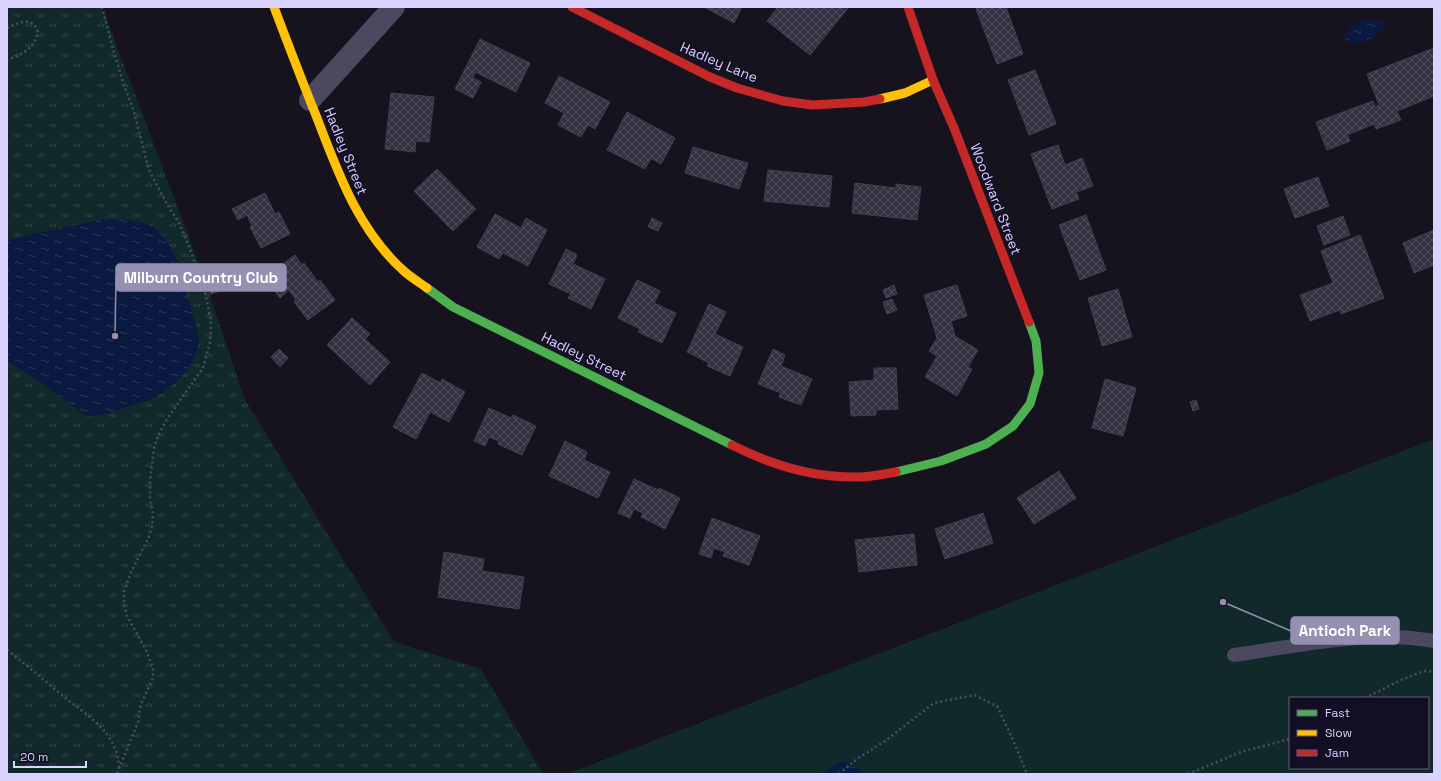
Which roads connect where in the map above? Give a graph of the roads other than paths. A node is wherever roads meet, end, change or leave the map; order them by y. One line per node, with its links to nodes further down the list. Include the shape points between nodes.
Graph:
1 (274, 7): 6 (street, Hadley Street)
2 (394, 7): 6 (street)
3 (572, 7): 5 (street, Hadley Lane, via 710,76 737,88 783,101 812,104 864,102 905,93)
4 (908, 7): 5 (street, Woodward Street)
5 (933, 80): 7 (street, Woodward Street, via 957,135 1036,341 1039,373)
6 (310, 100): 7 (street, Hadley Street, via 337,171 354,207 387,254 405,272 453,307 752,455 782,466 829,476 860,477 899,472 941,461 986,444 1013,426)
7 (1030, 404)
8 (1434, 641): 9 (lane, via 1359,638)
9 (1234, 655)

